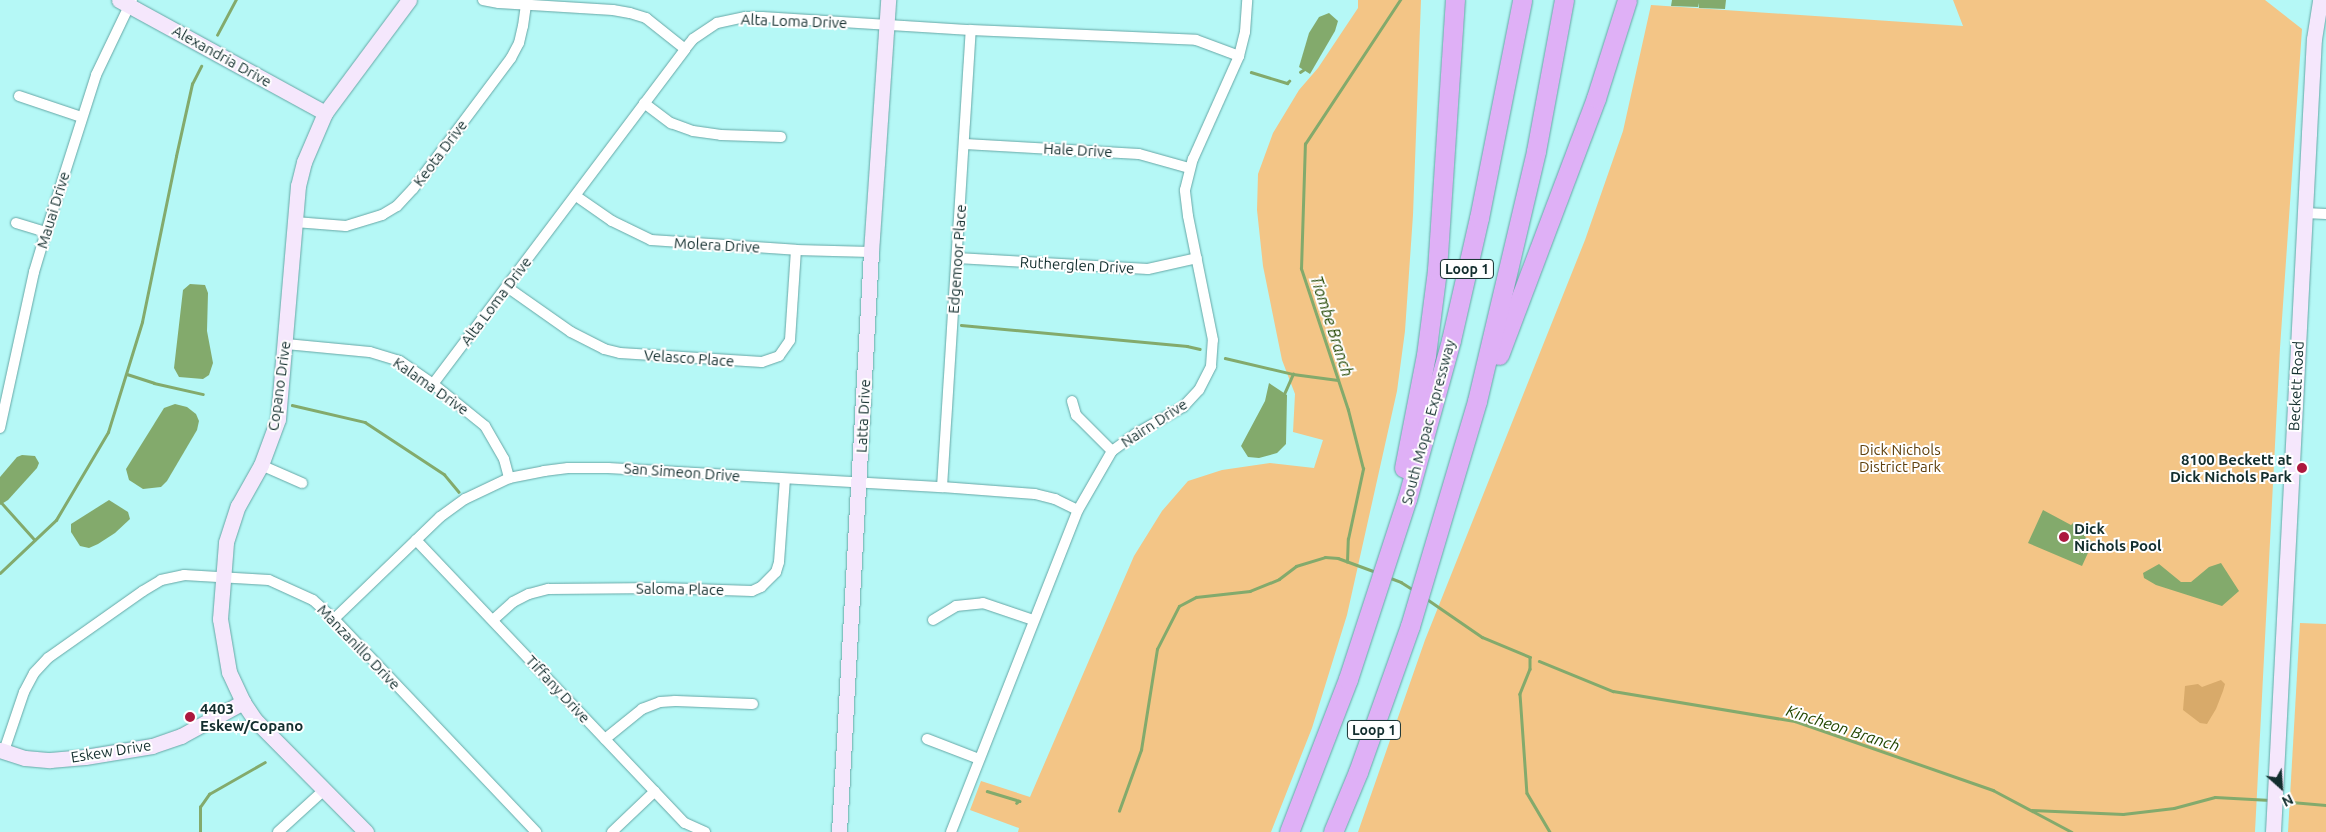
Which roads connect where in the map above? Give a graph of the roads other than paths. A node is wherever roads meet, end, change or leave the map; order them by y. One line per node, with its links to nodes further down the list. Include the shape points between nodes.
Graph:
1 (409, 0): 18 (street, Copano Drive)
2 (483, 0): 11 (street)
3 (888, 0): 12 (street, Latta Drive)
4 (1247, 0): 15 (street, Nairn Drive, via 1245,32)
5 (1455, 0): 48 (highway, via 1438,270)
6 (1522, 0): 48 (highway, South Mopac Expressway / Loop 1, via 1496,141 1451,340)
7 (1564, 0): 37 (highway, Loop 1, via 1536,151)
8 (1627, 0): 37 (highway, via 1589,116 1489,381)
9 (2320, 0): 24 (street, Beckett Road, via 2314,39)
10 (127, 2): 18 (street, Alexandria Drive); 19 (street, Mauai Drive)
11 (526, 5): 14 (street, via 630,13 646,18); 26 (street, Keota Drive, via 524,26 511,58 413,189 396,206 382,216 346,226)
12 (886, 25): 13 (street, Alta Loma Drive); 14 (street, Alta Loma Drive, via 745,17 717,23 693,39); 30 (street, Latta Drive)
13 (971, 30): 15 (street, Alta Loma Drive, via 1196,40); 21 (street, Edgemoor Place)
14 (685, 49): 17 (street, Alta Loma Drive)
15 (1239, 56): 22 (street, Nairn Drive)
16 (19, 96): 19 (street)
17 (644, 103): 20 (street, via 671,123 693,131); 23 (street, Alta Loma Drive)
18 (325, 113): 26 (street, Copano Drive, via 304,162)
19 (82, 117): 28 (street, Mauai Drive)
20 (781, 138)
21 (965, 144): 22 (street, Hale Drive, via 1139,154 1159,157); 31 (street, Edgemoor Place)
22 (1189, 168): 32 (street, Nairn Drive, via 1185,201)
23 (576, 196): 29 (street, Molera Drive, via 612,221 651,240); 33 (street, Alta Loma Drive)
24 (2304, 213): 25 (street); 72 (street, Beckett Road)
25 (2326, 214)
26 (295, 222): 34 (street, Copano Drive)
27 (16, 223): 28 (street)
28 (46, 232): 36 (street, Mauai Drive)
29 (796, 250): 30 (street, Molera Drive); 33 (street, Velasco Place, via 790,340 779,356 762,362 620,353 604,349 571,332)
30 (870, 252): 44 (street, Latta Drive)
31 (956, 258): 32 (street, Rutherglen Drive, via 1139,269 1159,268); 46 (street, Edgemoor Place)
32 (1197, 258): 40 (street, Nairn Drive, via 1213,340 1211,366 1199,390 1183,407)
33 (507, 287): 35 (street, Alta Loma Drive)
34 (286, 344): 35 (street, Kalama Drive, via 386,355); 41 (street, Copano Drive, via 278,419)
35 (433, 384): 42 (street, Kalama Drive, via 485,426 504,459)
36 (5, 389): 39 (street, Mauai Drive)
37 (1477, 401): 71 (highway, Loop 1, via 1410,626)
38 (1072, 402): 40 (street, via 1076,415)
39 (0, 428)
40 (1112, 451): 47 (street, Nairn Drive)
41 (260, 465): 45 (street); 50 (street, Copano Drive, via 235,514 226,542)
42 (510, 478): 43 (street, San Simeon Drive, via 586,467); 49 (street, San Simeon Drive, via 465,499)
43 (785, 479): 44 (street, San Simeon Drive); 52 (street, Saloma Place, via 779,562 776,572 761,587 752,590 548,589 513,602)
44 (860, 483): 46 (street, San Simeon Drive); 68 (street, Latta Drive)
45 (302, 484)
46 (942, 487): 47 (street, San Simeon Drive, via 1035,494)
47 (1078, 510): 54 (street, Nairn Drive)
48 (1394, 531): 70 (highway, South Mopac Expressway / Loop 1, via 1373,607)
49 (416, 540): 51 (street, San Simeon Drive); 52 (street, Tiffany Drive)
50 (222, 576): 51 (street, Manzanillo Drive, via 282,584 313,600); 55 (street, Copano Drive, via 220,619 223,648 229,672); 59 (street, Manzanillo Drive, via 184,575 161,580 48,658 34,673 24,692)
51 (334, 619): 65 (street, Manzanillo Drive)
52 (493, 620): 57 (street, Tiffany Drive)
53 (933, 620): 54 (street, via 956,606 983,604)
54 (1033, 620): 60 (street, Nairn Drive)
55 (243, 702): 59 (street, Eskew Drive, via 181,736 152,746 50,760 25,758); 61 (street, Copano Drive, via 255,720)
56 (753, 704): 57 (street, via 660,702 629,717)
57 (605, 739): 62 (street, Tiffany Drive)
58 (927, 740): 60 (street)
59 (2, 751)
60 (979, 759): 69 (street, Nairn Drive)
61 (324, 790): 63 (street); 64 (street, Copano Drive)
62 (655, 792): 66 (street); 67 (street, Tiffany Drive, via 685,823)
63 (278, 832)
64 (366, 832)
65 (536, 832)
66 (612, 832)
67 (705, 832)
68 (839, 832)
69 (951, 832)
70 (1289, 832)
71 (1333, 832)
72 (2273, 832)

